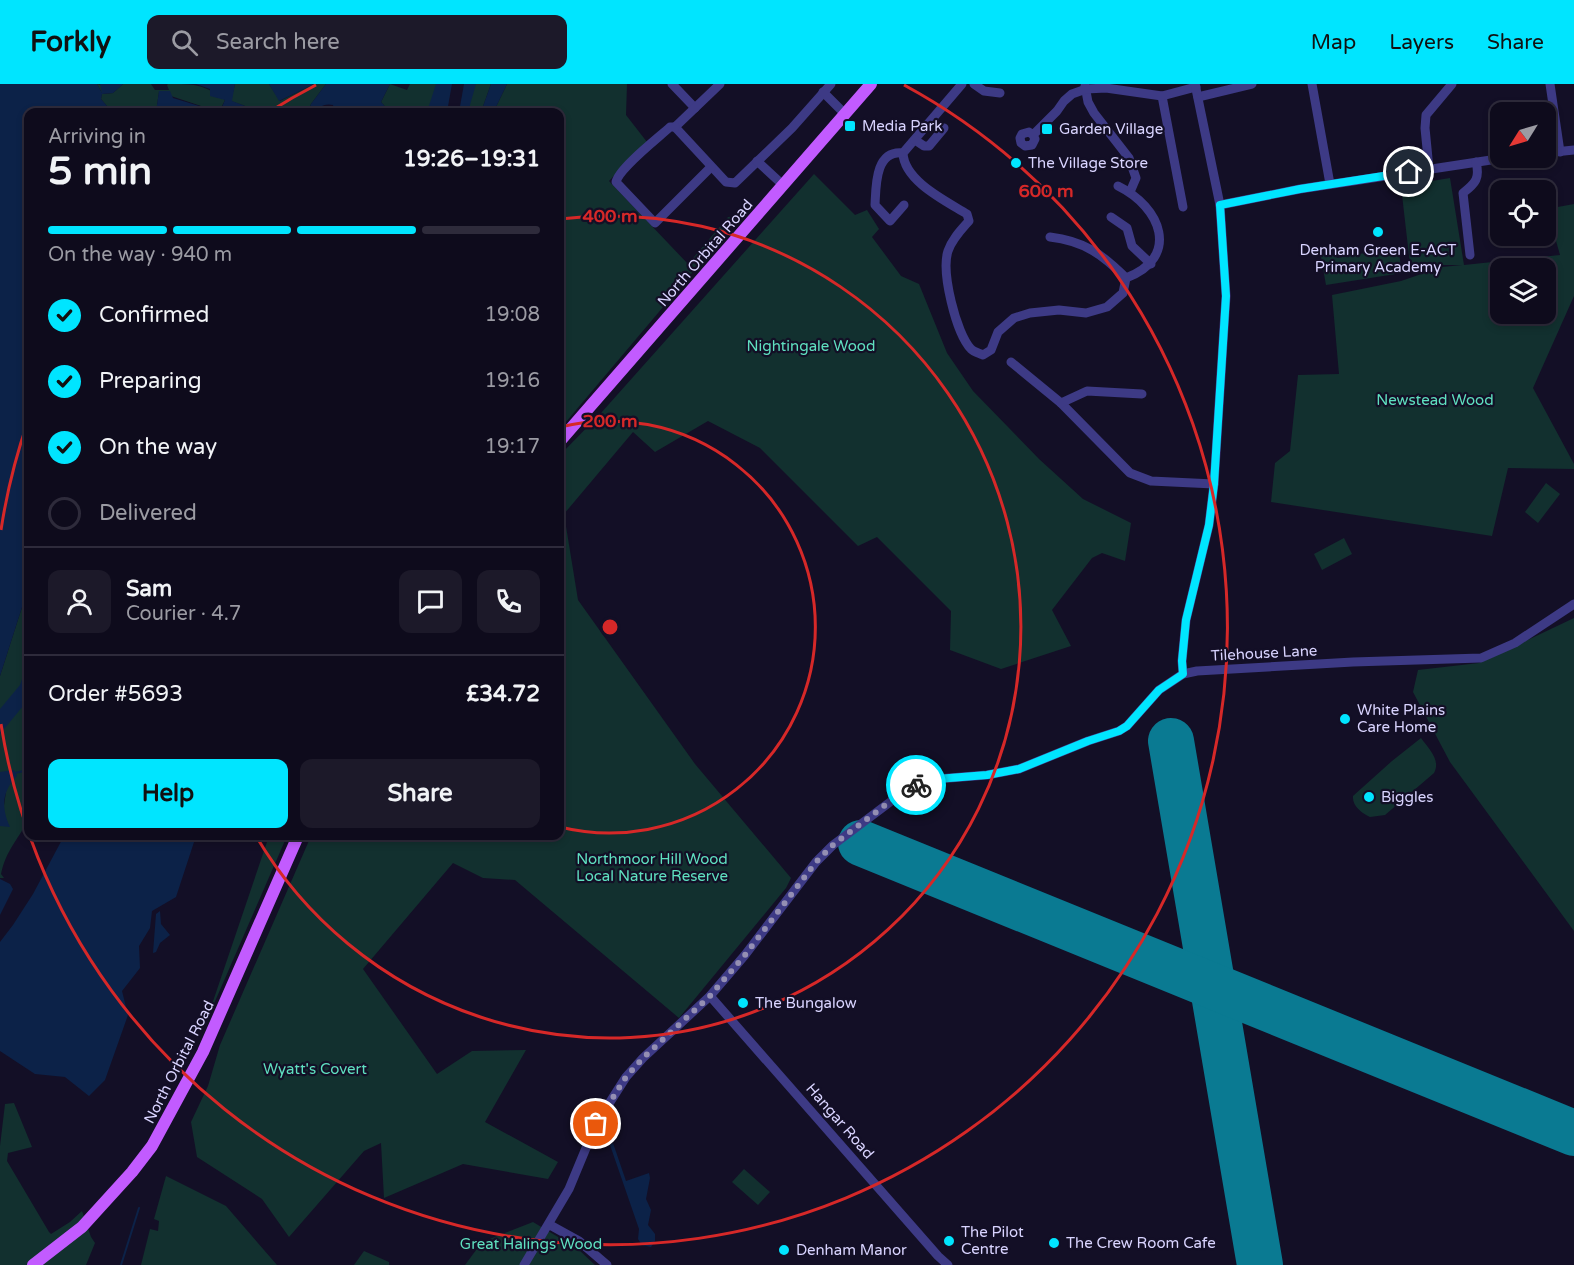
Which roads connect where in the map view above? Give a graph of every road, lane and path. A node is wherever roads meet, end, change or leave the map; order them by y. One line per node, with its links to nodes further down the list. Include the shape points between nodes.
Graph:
1 (672, 84): 16 (street)
2 (720, 84): 16 (street)
3 (831, 84): 13 (street)
4 (871, 84): 17 (main road, North Orbital Road)
5 (962, 84): 21 (street)
6 (974, 84): 14 (street, via 984,91)
7 (1252, 84): 12 (street)
8 (1312, 84): 31 (street)
9 (1452, 84): 30 (street, via 1426,115)
10 (1550, 84): 24 (street)
11 (1085, 87): 15 (street); 20 (street, via 1064,101); 34 (street, via 1094,112 1129,158 1136,178)
12 (1196, 90): 15 (street); 36 (street)
13 (823, 92): 17 (street); 27 (street)
14 (1000, 93)
15 (1162, 96): 37 (street)
16 (695, 108): 18 (street)
17 (845, 114): 32 (main road, North Orbital Road)
18 (675, 127): 29 (street); 29 (street, via 670,127 640,154 616,182 655,223)
19 (944, 128): 21 (street, via 929,146)
20 (1033, 135)
21 (915, 140): 25 (street)
22 (1574, 150): 24 (street)
23 (1556, 152): 24 (street)
24 (1560, 152)
25 (903, 153): 35 (street, via 888,155 880,166 875,205 890,221); 42 (street, via 909,171 967,214 969,221 947,253 952,307 963,338 973,351 983,355 991,350 998,332 1014,318 1059,310 1086,313 1107,307 1123,293)
26 (1490, 160): 28 (street)
27 (757, 161): 29 (street, via 730,184); 32 (street)
28 (1476, 162): 30 (street); 40 (street, via 1479,175 1463,193)
29 (711, 167)
30 (1428, 169): 31 (street)
31 (1330, 184): 36 (street)
32 (783, 185): 46 (main road, North Orbital Road)
33 (1118, 186): 34 (street)
34 (1130, 192): 41 (street, via 1155,218 1159,236)
35 (904, 205)
36 (1220, 205): 47 (street, via 1226,296)
37 (1183, 207)
38 (1111, 217): 41 (street, via 1127,228 1132,246)
39 (1050, 237): 42 (street, via 1080,243 1108,260)
40 (1470, 255)
41 (1151, 264): 42 (street)
42 (1126, 278)
43 (1011, 362): 45 (street)
44 (1142, 394): 45 (street, via 1087,391)
45 (1061, 403): 47 (street, via 1130,473 1151,481)
46 (564, 436)
47 (1214, 484): 49 (street, via 1209,525 1186,620)
48 (1574, 604): 49 (street, Tilehouse Lane, via 1515,643 1481,658)
49 (1183, 674): 51 (street, Tilehouse Lane, via 1159,690 1119,731 1019,769 937,779 901,793 816,862)
50 (296, 840): 53 (main road, North Orbital Road, via 203,1053 152,1146 82,1227)
51 (710, 996): 52 (street, Tilehouse Lane, via 626,1077 596,1124); 56 (street, Hangar Road)
52 (550, 1225): 54 (street, Tilehouse Lane); 55 (street, via 579,1241)
53 (33, 1265)
54 (524, 1265)
55 (607, 1265)
56 (948, 1265)

